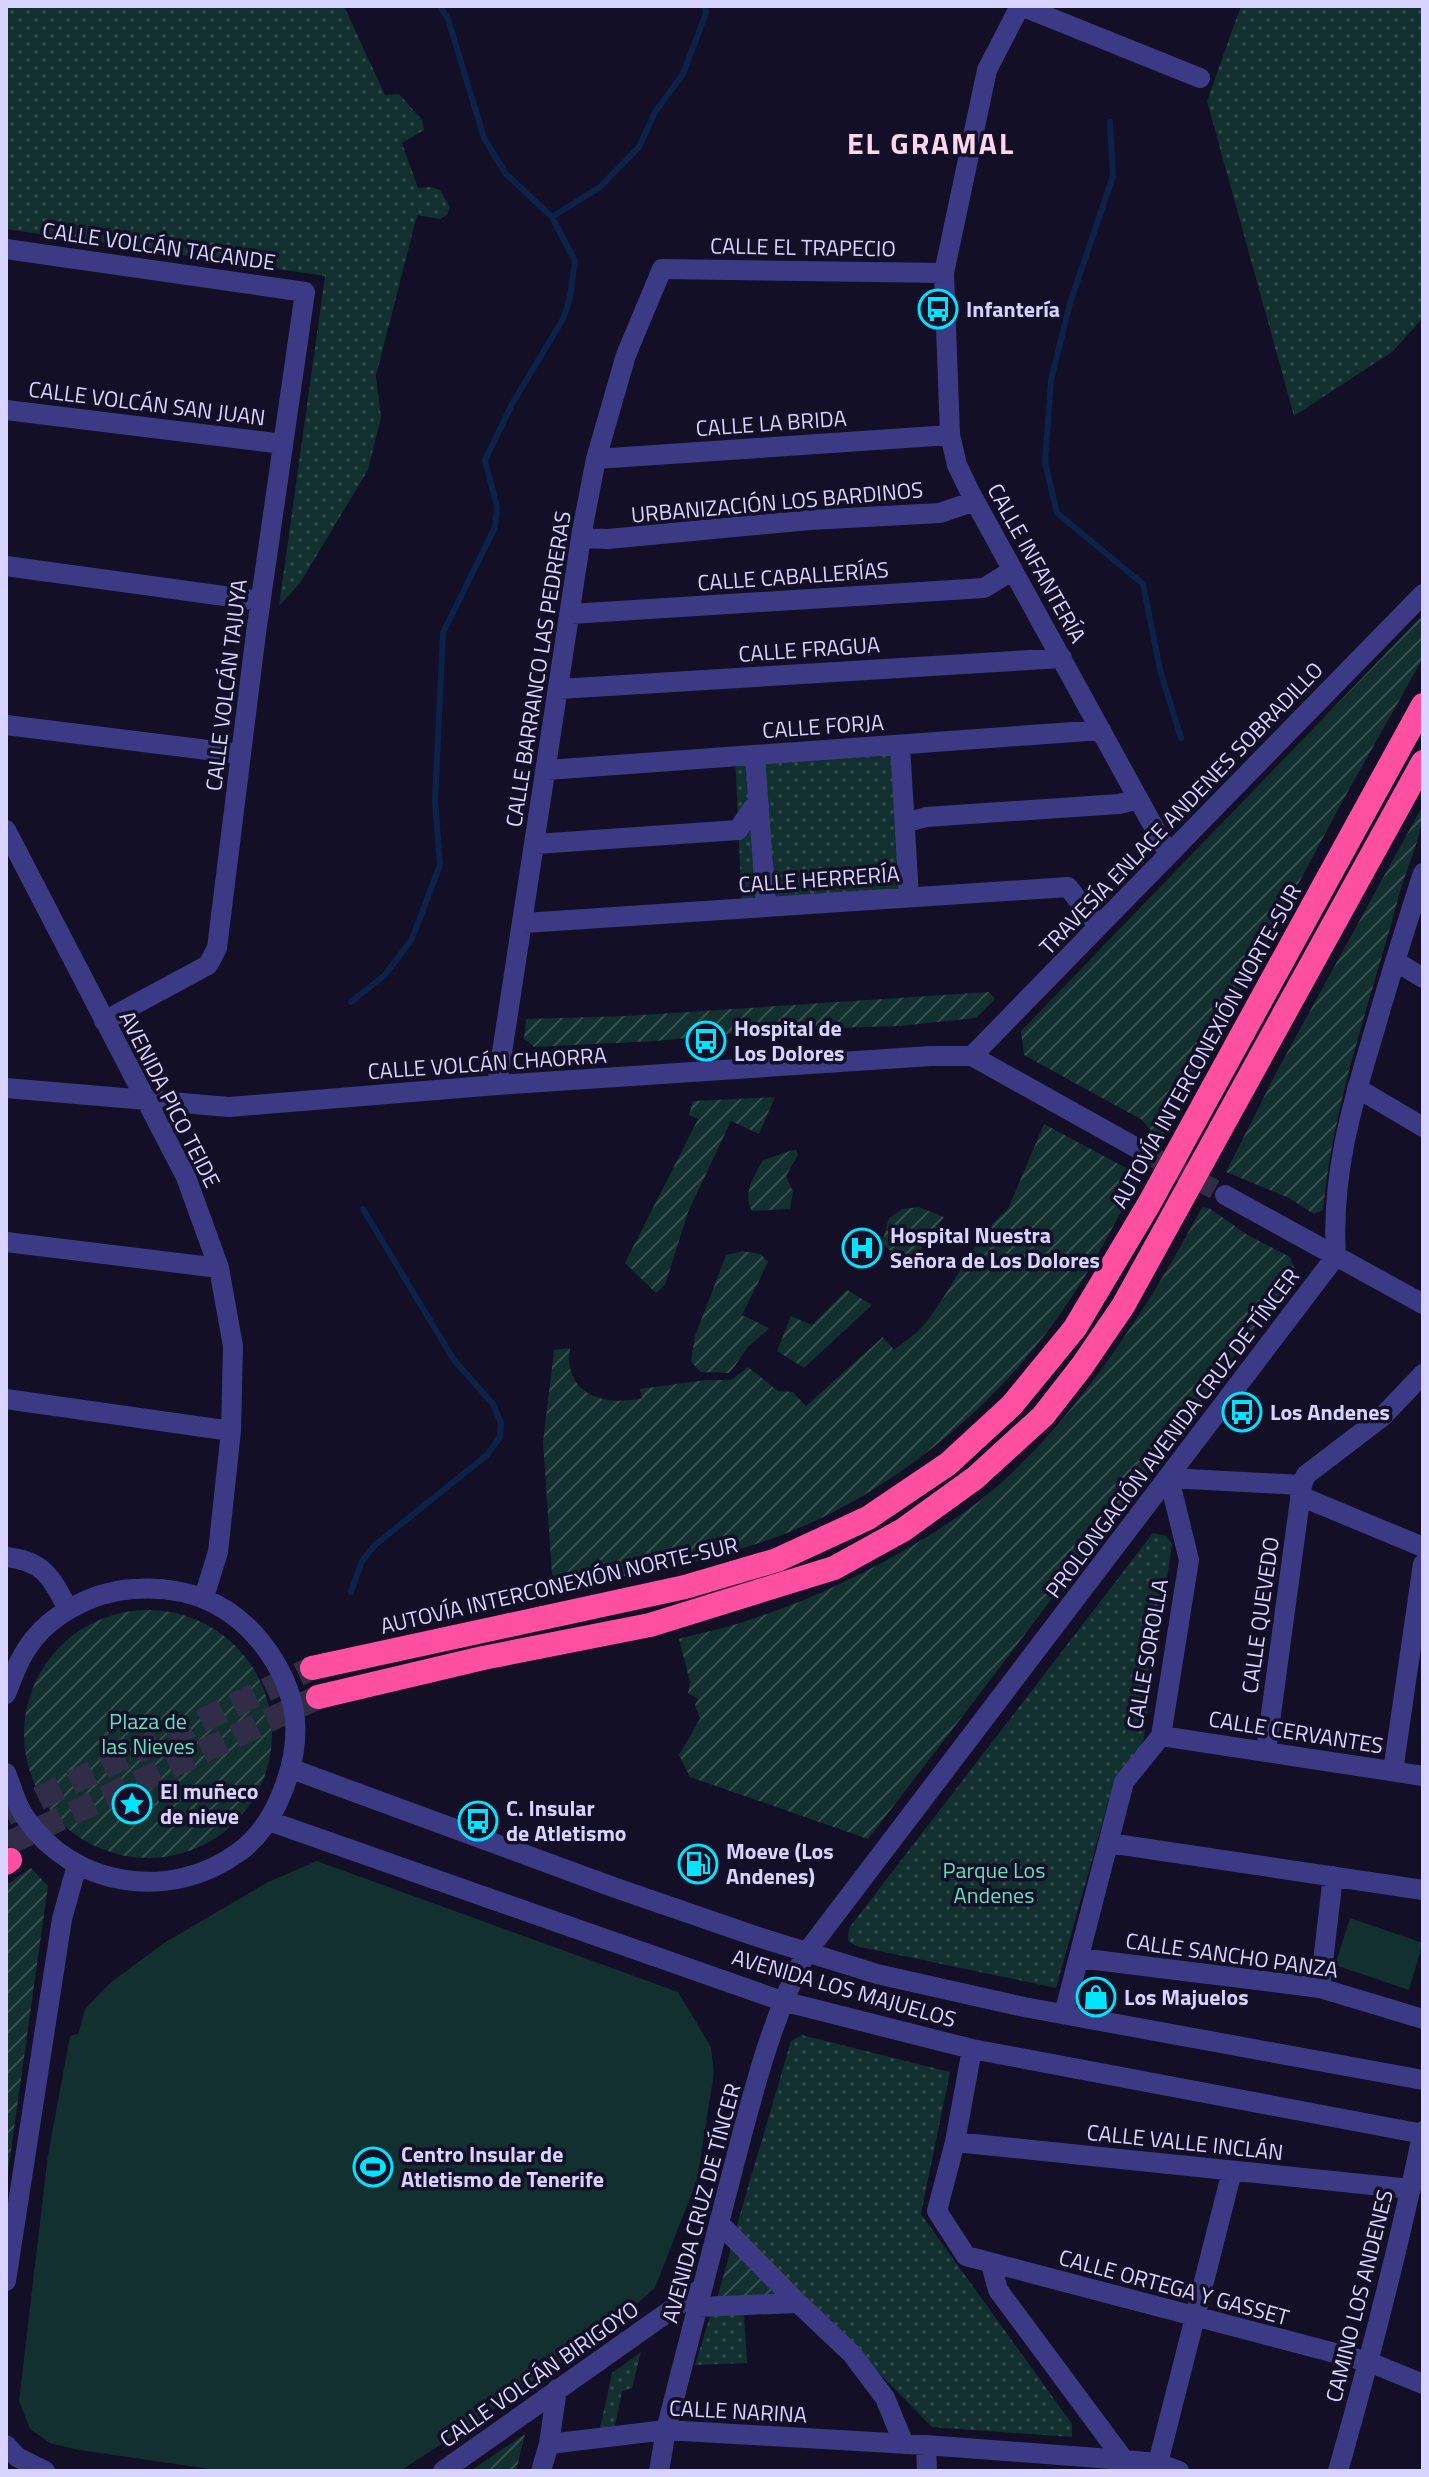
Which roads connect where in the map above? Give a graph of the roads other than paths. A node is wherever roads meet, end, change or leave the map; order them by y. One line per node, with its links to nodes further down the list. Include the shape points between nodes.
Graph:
1 (1020, 6): 2 (street); 5 (street, CALLE INFANTERÍA, via 987,70)
2 (1200, 78)
3 (6, 249): 6 (street, CALLE VOLCÁN TACANDE)
4 (662, 269): 5 (street, CALLE EL TRAPECIO); 10 (street, CALLE BARRANCO LAS PEDRERAS, via 626,355)
5 (944, 273): 8 (street, CALLE INFANTERÍA)
6 (305, 292): 9 (street, CALLE VOLCÁN TAJUYA)
7 (6, 410): 9 (street, CALLE VOLCÁN SAN JUAN)
8 (950, 435): 10 (street, CALLE LA BRIDA); 11 (street, CALLE INFANTERÍA, via 957,465)
9 (283, 444): 16 (street, CALLE VOLCÁN TAJUYA)
10 (596, 459): 12 (street, CALLE BARRANCO LAS PEDRERAS)
11 (975, 501): 12 (street, URBANIZACIÓN LOS BARDINOS, via 940,513); 14 (street, CALLE INFANTERÍA)
12 (581, 538): 17 (street, CALLE BARRANCO LAS PEDRERAS)
13 (6, 566): 16 (street)
14 (1013, 570): 17 (street, CALLE CABALLERÍAS, via 984,588); 18 (street, CALLE INFANTERÍA)
15 (1423, 594): 33 (street, TRAVESÍA ENLACE ANDENES SOBRADILLO)
16 (260, 601): 24 (street, CALLE VOLCÁN TAJUYA)
17 (571, 614): 19 (street, CALLE BARRANCO LAS PEDRERAS)
18 (1062, 658): 19 (street, CALLE FRAGUA); 22 (street, CALLE INFANTERÍA)
19 (559, 689): 27 (street, CALLE BARRANCO LAS PEDRERAS)
20 (1423, 705): 64 (highway, AUTOVÍA INTERCONEXIÓN NORTE-SUR, via 1149,1204 1075,1328 1012,1405 948,1464 868,1518 777,1560 685,1587)
21 (6, 725): 24 (street)
22 (1101, 730): 23 (street, CALLE FORJA); 28 (street, CALLE INFANTERÍA)
23 (900, 745): 25 (street, CALLE FORJA); 30 (street)
24 (240, 754): 41 (street, CALLE VOLCÁN TAJUYA, via 217,948 208,965)
25 (755, 755): 27 (street, CALLE FORJA); 29 (street)
26 (1423, 762): 66 (highway, via 1123,1306 1043,1416 975,1478 903,1530 834,1568 790,1583 650,1625)
27 (547, 770): 32 (street, CALLE BARRANCO LAS PEDRERAS)
28 (1138, 799): 30 (street); 33 (street, CALLE INFANTERÍA)
29 (759, 806): 32 (street, via 738,830); 36 (street)
30 (905, 823): 35 (street)
31 (6, 830): 41 (street, AVENIDA PICO TEIDE)
32 (536, 844): 37 (street, CALLE BARRANCO LAS PEDRERAS)
33 (1168, 853): 38 (street, TRAVESÍA ENLACE ANDENES SOBRADILLO)
34 (1423, 873): 39 (street)
35 (909, 897): 36 (street, CALLE HERRERÍA); 38 (street, CALLE HERRERÍA, via 1068,887)
36 (766, 907): 37 (street, CALLE HERRERÍA)
37 (524, 923): 43 (street, CALLE BARRANCO LAS PEDRERAS)
38 (1098, 926): 42 (street, TRAVESÍA ENLACE ANDENES SOBRADILLO)
39 (1395, 961): 40 (street); 45 (street)
40 (1423, 978)
41 (104, 1021): 46 (street, AVENIDA PICO TEIDE)
42 (972, 1056): 43 (street, CALLE VOLCÁN CHAORRA); 48 (street)
43 (497, 1085): 46 (street, CALLE VOLCÁN CHAORRA, via 229,1107)
44 (6, 1088): 46 (street, CALLE VOLCÁN CHAORRA)
45 (1357, 1088): 47 (street); 51 (street, via 1336,1180)
46 (145, 1099): 52 (street, AVENIDA PICO TEIDE, via 186,1177)
47 (1423, 1127)
48 (1144, 1152)
49 (1225, 1195): 51 (street)
50 (6, 1242): 52 (street)
51 (1336, 1256): 53 (street); 57 (street, PROLONGACIÓN AVENIDA CRUZ DE TÍNCER)
52 (219, 1268): 56 (street, AVENIDA PICO TEIDE, via 233,1346)
53 (1423, 1304)
54 (1423, 1374): 58 (street, via 1382,1417 1306,1475)
55 (6, 1399): 56 (street)
56 (231, 1431): 62 (street, AVENIDA PICO TEIDE, via 218,1552)
57 (1169, 1478): 58 (street); 67 (street, CALLE SOROLLA, via 1189,1560); 78 (street, PROLONGACIÓN AVENIDA CRUZ DE TÍNCER)
58 (1301, 1491): 59 (street); 68 (street, CALLE QUEVEDO)
59 (1423, 1547)
60 (6, 1557): 63 (street, via 28,1559 50,1577)
61 (1423, 1564): 70 (street)
62 (204, 1597): 63 (street, via 161,1587 112,1590); 69 (street, via 247,1624 279,1665 296,1728)
63 (68, 1609): 65 (street, via 23,1654)
64 (312, 1668)
65 (6, 1694)
66 (318, 1697)
67 (1161, 1736): 68 (street, CALLE CERVANTES); 74 (street, CALLE SOROLLA, via 1124,1782)
68 (1266, 1751): 70 (street, CALLE CERVANTES)
69 (292, 1769): 73 (street); 78 (street, AVENIDA LOS MAJUELOS)
70 (1393, 1771): 72 (street, CALLE CERVANTES)
71 (6, 1773): 75 (street, via 24,1815 43,1840)
72 (1423, 1776)
73 (269, 1821): 75 (street, via 241,1851 210,1870 177,1881 137,1883); 81 (street, AVENIDA LOS MAJUELOS)
74 (1109, 1843): 76 (street); 79 (street, CALLE SOROLLA)
75 (77, 1865): 93 (street, via 62,1919)
76 (1333, 1876): 77 (street); 80 (street)
77 (1423, 1890)
78 (806, 1953): 81 (street, AVENIDA CRUZ DE TÍNCER); 82 (street, AVENIDA LOS MAJUELOS, via 877,1974)
79 (1079, 1958): 80 (street, CALLE SANCHO PANZA); 82 (street, CALLE SOROLLA)
80 (1320, 1988): 83 (street, CALLE SANCHO PANZA)
81 (782, 2001): 84 (street, AVENIDA LOS MAJUELOS); 91 (street, AVENIDA CRUZ DE TÍNCER)
82 (1064, 2014): 85 (street, AVENIDA LOS MAJUELOS)
83 (1423, 2019)
84 (972, 2049): 86 (street, AVENIDA LOS MAJUELOS); 87 (street)
85 (1423, 2080)
86 (1423, 2133): 89 (street, CAMINO LOS ANDENES)
87 (955, 2142): 88 (street, CALLE VALLE INCLÁN); 92 (street, CALLE ORTEGA Y GASSET, via 937,2211 966,2256)
88 (1232, 2171): 89 (street, CALLE VALLE INCLÁN); 96 (street)
89 (1411, 2189): 90 (street, CAMINO LOS ANDENES)
90 (1415, 2217): 97 (street, CAMINO LOS ANDENES)
91 (719, 2223): 94 (street, AVENIDA CRUZ DE TÍNCER); 95 (street)
92 (991, 2264): 96 (street, CALLE ORTEGA Y GASSET); 105 (street, via 998,2290)
93 (6, 2281)
94 (699, 2298): 95 (street); 99 (street, CALLE VOLCÁN BIRIGOYO); 100 (street, AVENIDA CRUZ DE TÍNCER)
95 (798, 2303): 102 (street, via 869,2376 885,2398)
96 (1196, 2317): 97 (street, CALLE ORTEGA Y GASSET); 106 (street)
97 (1369, 2362): 98 (street, CALLE ORTEGA Y GASSET); 113 (street, CAMINO LOS ANDENES)
98 (1423, 2384)
99 (557, 2389): 101 (street); 108 (street, CALLE VOLCÁN BIRIGOYO)
100 (666, 2430): 101 (street, CALLE NARINA); 102 (street, CALLE NARINA); 110 (street, AVENIDA CRUZ DE TÍNCER)
101 (549, 2444): 109 (street)
102 (904, 2444): 104 (street, CALLE NARINA)
103 (6, 2445): 107 (street)
104 (926, 2445): 105 (street, CALLE NARINA); 111 (street)
105 (1124, 2460): 106 (street, CALLE NARINA)
106 (1158, 2463): 112 (street, CALLE NARINA)
107 (45, 2471)
108 (443, 2471)
109 (541, 2471)
110 (659, 2471)
111 (927, 2471)
112 (1179, 2471)
113 (1338, 2471)

